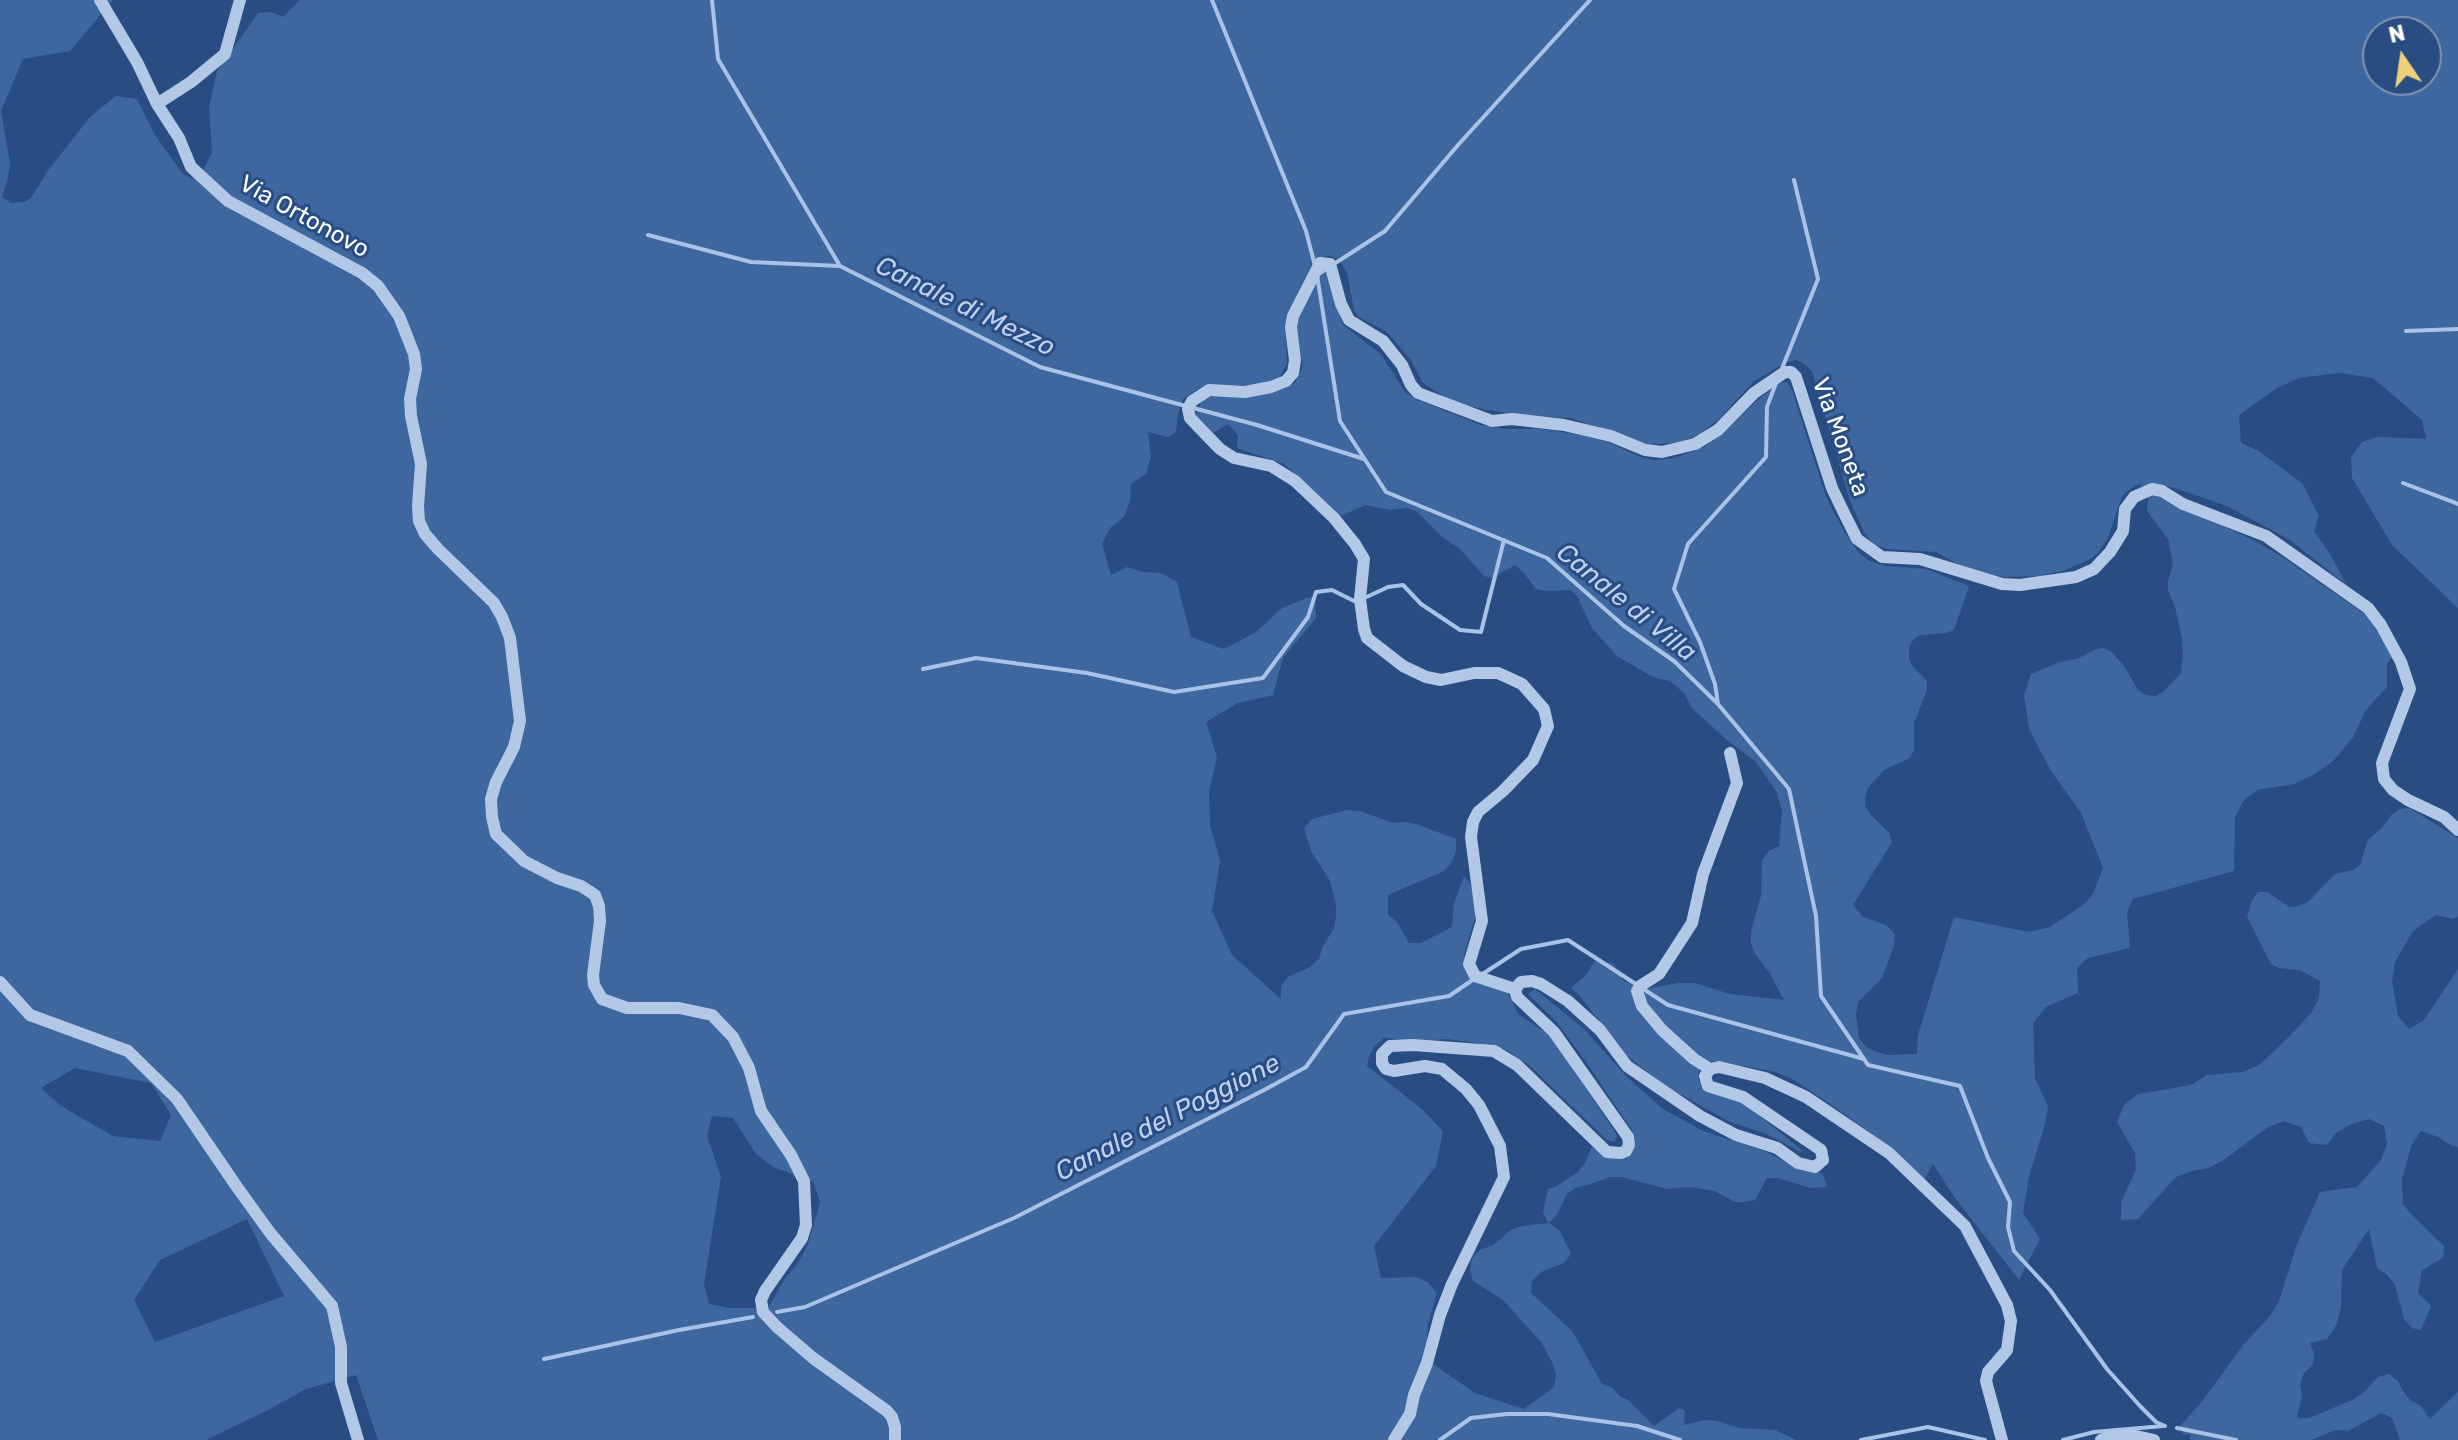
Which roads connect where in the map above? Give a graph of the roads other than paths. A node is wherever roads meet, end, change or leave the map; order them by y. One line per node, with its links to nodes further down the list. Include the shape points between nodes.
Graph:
1 (100, 0): 3 (street, Via Ortonovo)
2 (240, 0): 3 (street, via 225,54)
3 (157, 104): 11 (street, Via Ortonovo, via 191,167 216,192 362,273 399,316 416,369 410,399 421,464 419,521 438,549 494,603 510,638 520,721 491,799 496,834 524,861 595,895 600,921 593,975 602,999 627,1008 679,1008 712,1015 733,1037 761,1111 804,1181 802,1238 765,1291 763,1312 813,1358 887,1411)
4 (1730, 753): 8 (street, via 1737,783 1703,874 1692,923 1659,974 1637,991 1662,1030)
5 (2458, 830): 7 (street, Via Moneta, via 2384,779 2382,763 2410,689 2381,625 2368,608 2266,536 2152,489 2134,497 2125,509 2123,531 2110,552 2094,569 2076,577 2002,584 1920,559 1882,557 1857,539 1843,511 1791,372 1754,393 1718,430 1670,451 1645,450 1564,425 1492,421 1418,393 1383,341 1349,320 1326,262 1317,265 1293,316 1293,373 1271,387 1209,390 1192,401 1190,418 1220,449 1234,458 1271,466 1334,518 1364,559 1360,599 1367,638 1426,677 1498,673 1522,684 1544,709 1548,726 1533,760 1478,812 1471,837 1482,921 1469,964 1475,976)
6 (0, 982): 10 (street, via 30,1015 128,1051 177,1099 245,1199 332,1306 341,1347 341,1383)
7 (1515, 989): 8 (street, via 1532,981 1568,1001 1600,1030 1627,1066 1700,1116 1777,1148 1798,1163 1820,1164 1821,1150 1763,1109 1708,1086 1705,1076); 12 (street, via 1571,1055 1629,1145 1621,1153 1607,1152 1517,1065 1494,1051 1413,1045 1390,1046 1382,1054 1386,1069 1442,1069 1466,1089 1500,1146 1504,1177 1452,1284 1410,1414)
8 (1710, 1069): 9 (street, via 1765,1078 1806,1097 1889,1153 1965,1226 2011,1321 2007,1350 1986,1381)
9 (2001, 1438)
10 (358, 1440)
11 (895, 1440)
12 (1394, 1440)
13 (2101, 1440): 14 (street, via 2132,1435)
14 (2154, 1440)

